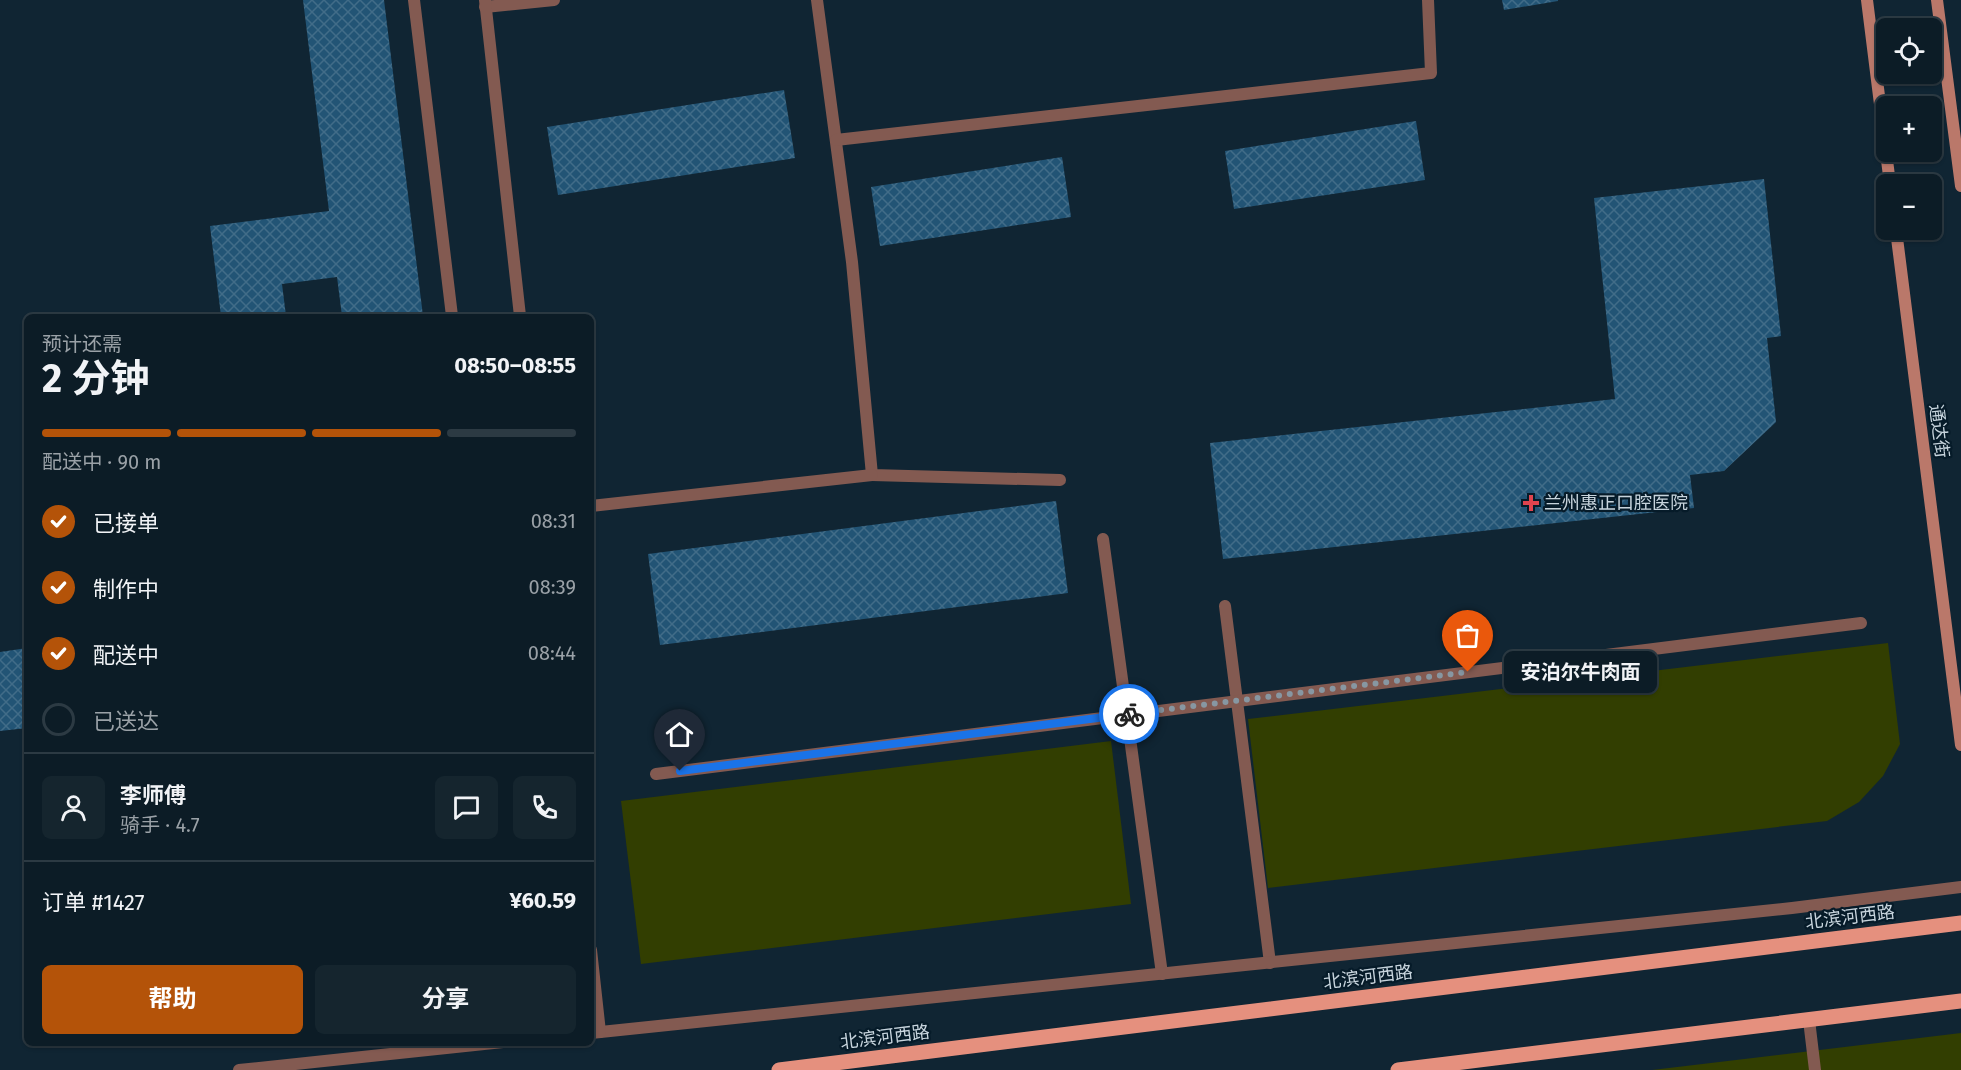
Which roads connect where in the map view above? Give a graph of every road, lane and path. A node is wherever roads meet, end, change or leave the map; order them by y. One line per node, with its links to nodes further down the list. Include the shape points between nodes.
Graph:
1 (414, 0): 12 (street)
2 (554, 0): 7 (street)
3 (817, 0): 8 (street)
4 (1428, 0): 8 (street, via 1431,73)
5 (1867, 0): 9 (main road)
6 (1937, 0): 10 (main road)
7 (485, 3): 13 (street)
8 (836, 140): 14 (street)
9 (1889, 174)
10 (1961, 186)
11 (1897, 240): 22 (main road, 通达街)
12 (453, 314)
13 (520, 314)
14 (872, 474): 15 (street); 16 (street)
15 (1060, 480)
16 (594, 506)
17 (1103, 538): 21 (street)
18 (1225, 606): 20 (street)
19 (1861, 623): 20 (street)
20 (1237, 700): 21 (street); 26 (street)
21 (1127, 715): 23 (street); 27 (street)
22 (1961, 745)
23 (656, 774)
24 (1961, 887): 26 (street)
25 (1961, 923): 34 (main road, 北滨河西路)
26 (1270, 963): 27 (street)
27 (1162, 974): 31 (street)
28 (594, 1000): 31 (street)
29 (1961, 1001): 30 (main road)
30 (1809, 1020): 35 (main road); 36 (street)
31 (596, 1033)
32 (464, 1046): 33 (street)
33 (239, 1070)
34 (779, 1070)
35 (1398, 1070)
36 (1815, 1070)

